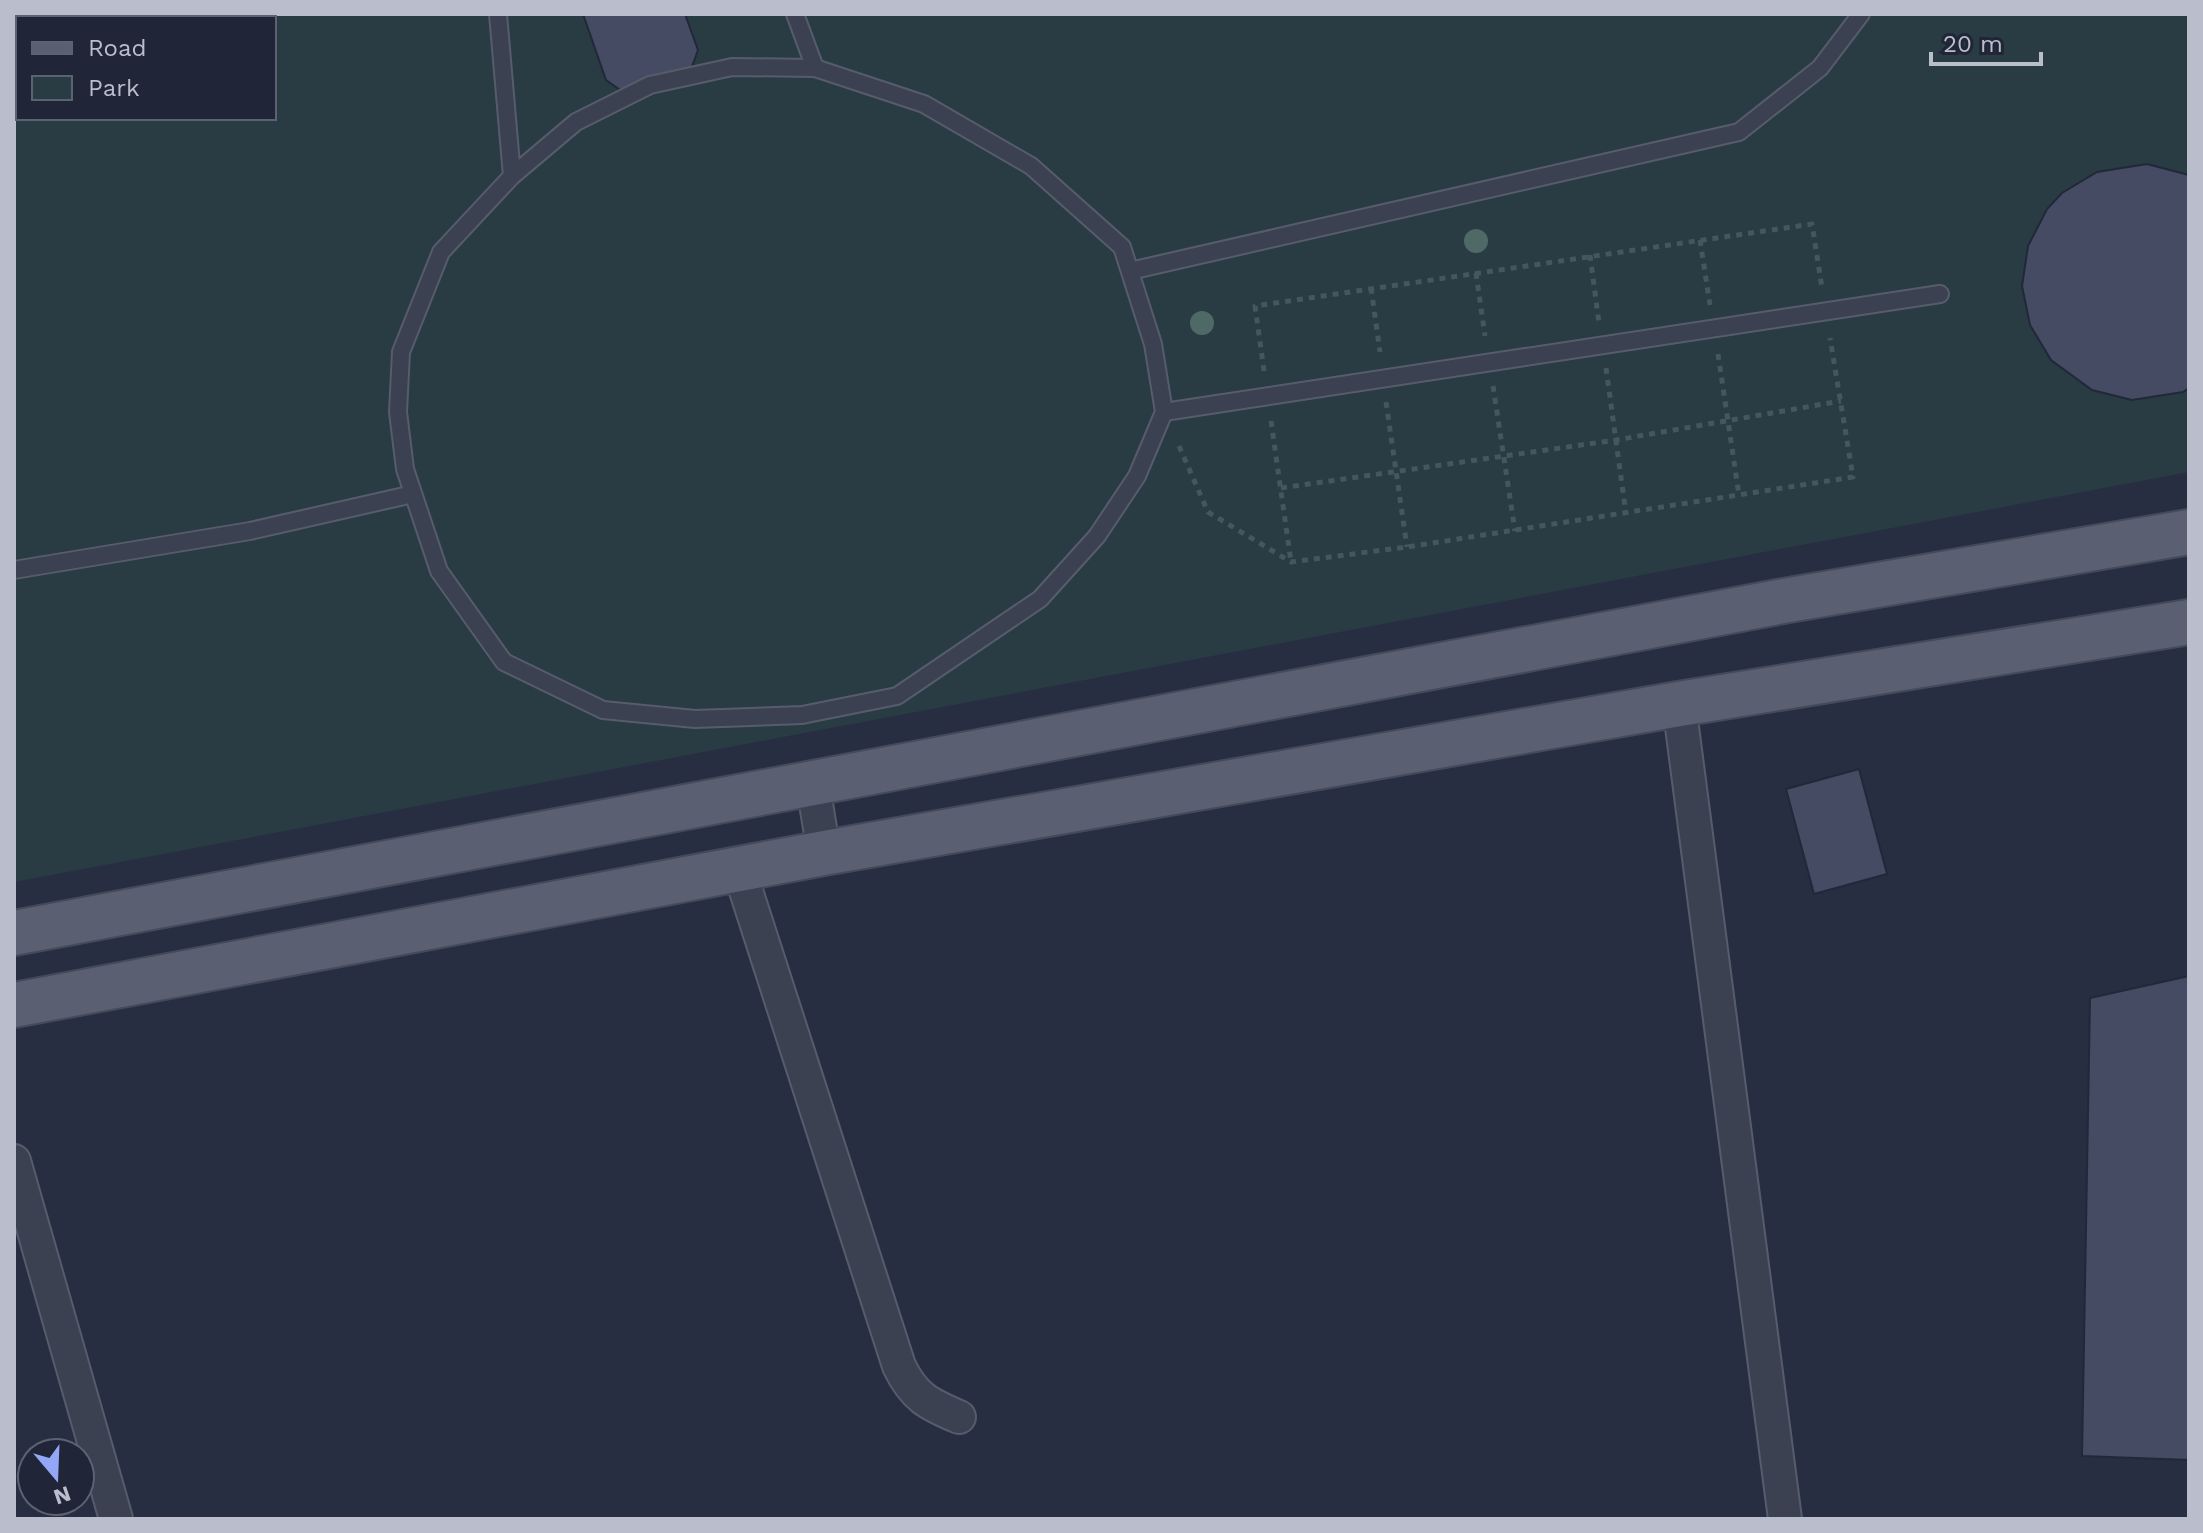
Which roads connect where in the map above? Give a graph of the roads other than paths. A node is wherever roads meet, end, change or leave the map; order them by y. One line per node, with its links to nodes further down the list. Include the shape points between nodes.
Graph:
1 (498, 14): 5 (lane)
2 (795, 14): 4 (lane)
3 (1861, 14): 6 (lane, via 1820,68 1739,132)
4 (815, 68): 5 (lane, via 732,67 650,85 576,122); 6 (lane, via 924,104 1031,166 1122,247)
5 (512, 176): 9 (lane, via 441,252 401,352 398,412)
6 (1130, 271): 8 (lane, via 1153,344)
7 (1940, 294): 8 (lane)
8 (1164, 412): 9 (lane, via 1137,476 1097,536 1040,599 897,696 802,715 695,719 603,710 504,662 439,571)
9 (413, 494): 11 (lane, via 250,531)
10 (2189, 532): 14 (main road, via 1783,601)
11 (14, 570)
12 (2189, 622): 13 (main road)
13 (1679, 704): 15 (main road); 22 (street)
14 (813, 785): 15 (street); 17 (main road)
15 (824, 853): 16 (main road)
16 (739, 869): 18 (main road); 20 (street, via 899,1366 926,1402)
17 (14, 933)
18 (14, 1005)
19 (14, 1161): 21 (street)
20 (959, 1417)
21 (116, 1519)
22 (1785, 1519)

